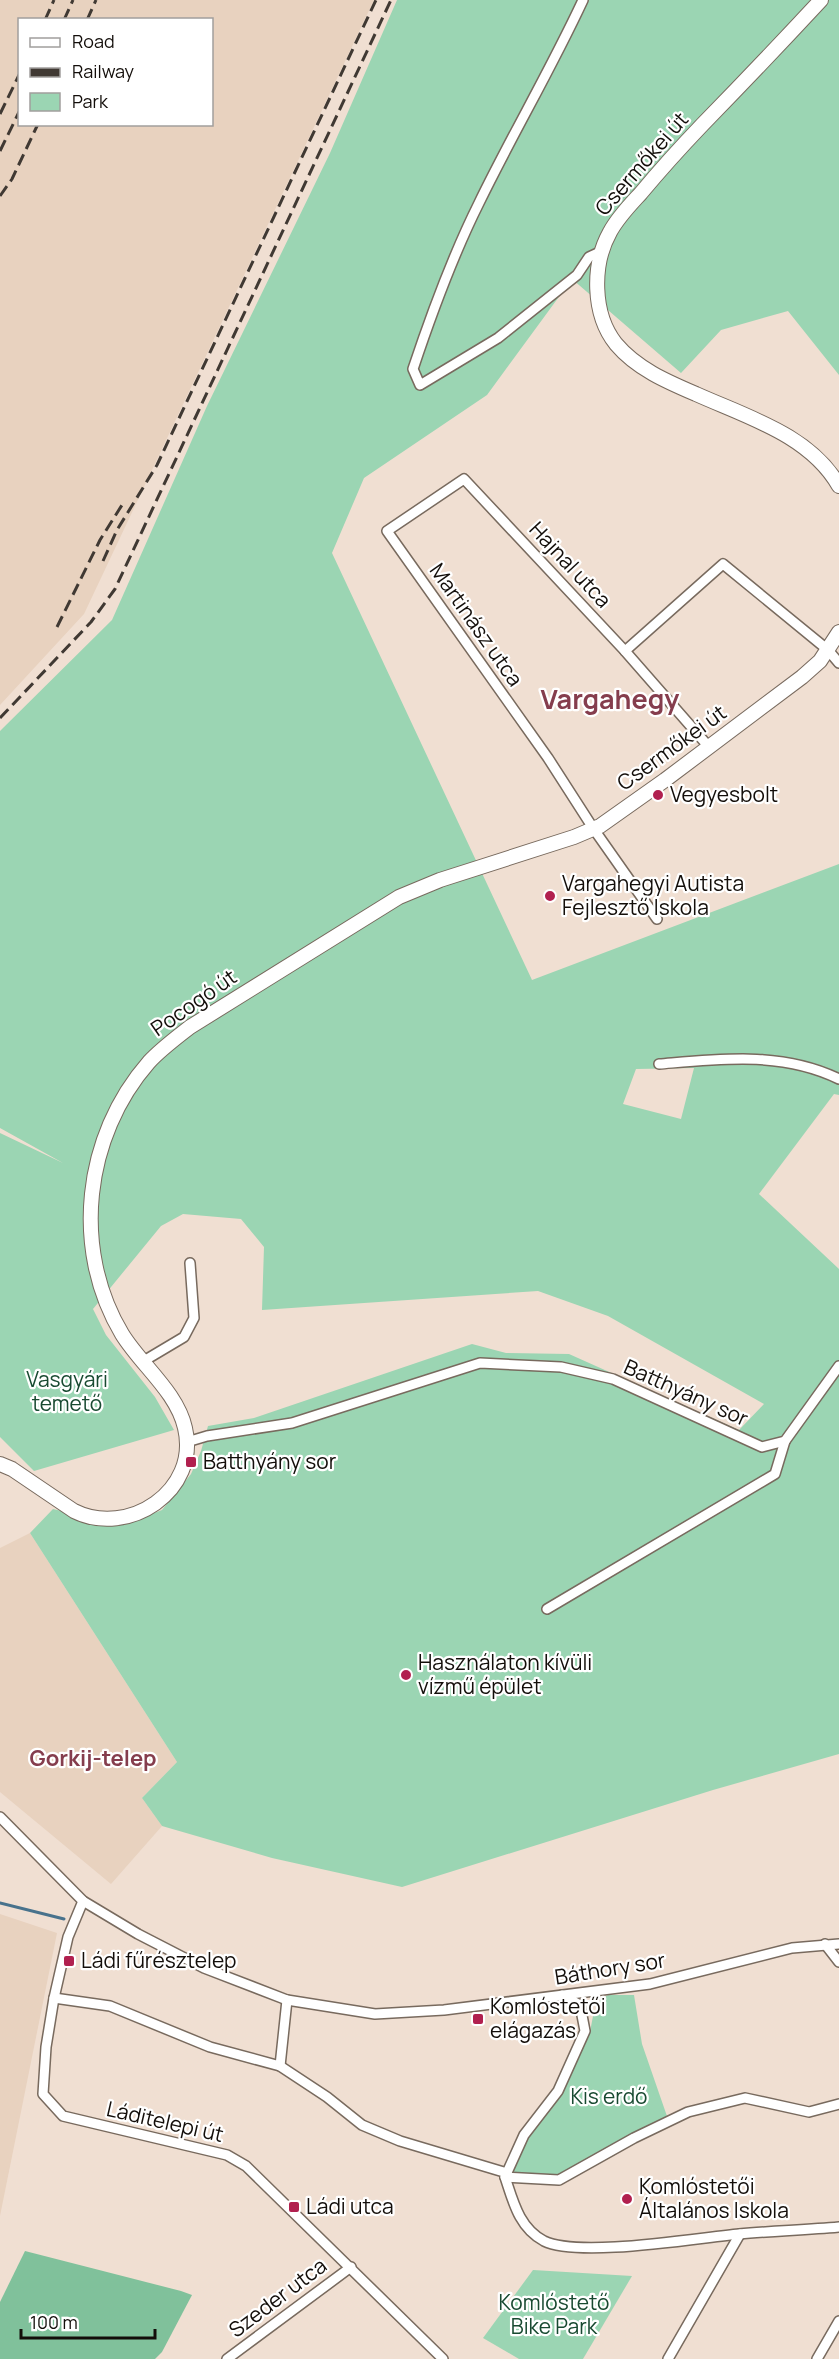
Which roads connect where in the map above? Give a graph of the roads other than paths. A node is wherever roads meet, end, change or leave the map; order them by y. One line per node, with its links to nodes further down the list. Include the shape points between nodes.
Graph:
1 (583, 0): 3 (street, via 478,204 442,285 413,369 420,385 498,338 577,275 589,257)
2 (821, 0): 3 (main road, Csermőkei út, via 664,165 618,220)
3 (602, 251): 4 (main road, Csermőkei út, via 598,297 616,343 655,375 798,443 821,460)
4 (839, 486)
5 (387, 531): 8 (street, Hajnal utca, via 464,479); 11 (street, Martinász utca)
6 (839, 632): 7 (main road, Csermőkei út)
7 (828, 650): 8 (street, via 723,564); 9 (street); 10 (main road, Csermőkei út, via 802,677)
8 (625, 651): 10 (street, Hajnal utca)
9 (839, 663)
10 (709, 747): 11 (main road, Csermőkei út)
11 (593, 828): 12 (main road, Csermőkei út); 13 (street, Martinász utca)
12 (504, 860): 17 (main road, Pocogó út, via 440,880 371,913 190,1027 162,1049 138,1076 101,1145 92,1188 91,1229 103,1294 122,1334)
13 (657, 919)
14 (659, 1064): 15 (street, via 737,1058 790,1062)
15 (839, 1078)
16 (190, 1263): 17 (street, via 194,1318 184,1337)
17 (142, 1362): 20 (main road, Pocogó út, via 183,1418)
18 (839, 1366): 19 (street)
19 (785, 1441): 20 (street, Batthyány sor, via 762,1447 613,1379 561,1368 480,1363 292,1423); 22 (street, via 775,1474)
20 (187, 1442): 21 (main road, Pocogó út, via 183,1467 167,1493 151,1507 117,1520 83,1516)
21 (0, 1464)
22 (547, 1609)
23 (0, 1816): 24 (street, Báthory sor)
24 (83, 1901): 29 (street, Láditelepi út, via 68,1937); 30 (street, Báthory sor, via 204,1968)
25 (825, 1944): 26 (street, Báthory sor); 27 (street); 28 (street, Báthory sor, via 792,1948 650,1984)
26 (839, 1944)
27 (839, 1962)
28 (562, 1995): 30 (street, Báthory sor, via 375,2014); 33 (street, via 580,2005 585,2031 558,2091 524,2134)
29 (54, 1998): 31 (street, via 110,2006 210,2047); 36 (street, Láditelepi út, via 43,2094 63,2116 227,2155 246,2166)
30 (287, 2000): 31 (street)
31 (280, 2066): 33 (street, via 362,2125)
32 (839, 2104): 33 (street, via 809,2112 745,2098 688,2112 560,2180)
33 (506, 2175): 35 (street, via 519,2219 543,2241 572,2248)
34 (839, 2227): 35 (street)
35 (740, 2234): 40 (street)
36 (351, 2267): 38 (street, Szeder utca); 39 (street, Láditelepi út)
37 (839, 2321): 41 (street)
38 (227, 2359)
39 (443, 2359)
40 (668, 2359)
41 (817, 2359)

